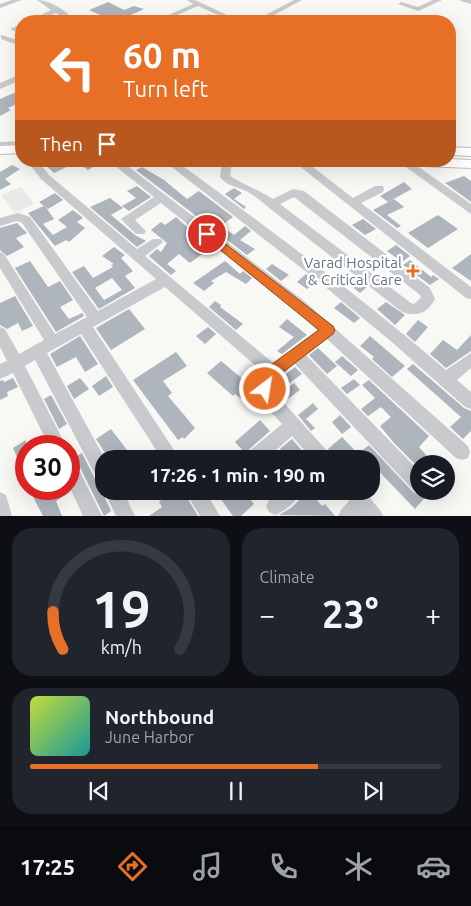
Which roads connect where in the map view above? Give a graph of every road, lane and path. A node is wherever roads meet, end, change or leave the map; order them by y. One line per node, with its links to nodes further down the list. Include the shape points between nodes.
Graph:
1 (19, 0): 7 (street)
2 (40, 0): 11 (street)
3 (299, 0): 16 (street)
4 (408, 0): 5 (street, via 398,3 418,9)
5 (439, 0)
6 (464, 0): 9 (street)
7 (8, 1): 10 (street)
8 (192, 1): 14 (street); 15 (street)
9 (471, 2)
10 (0, 6)
11 (56, 10): 12 (street); 13 (street)
12 (45, 15)
13 (65, 15)
14 (169, 15)
15 (223, 15)
16 (270, 15)
17 (4, 37): 18 (street)
18 (15, 42)
19 (15, 80): 20 (street)
20 (0, 86)
21 (0, 138): 22 (main road)
22 (15, 138)
23 (15, 144): 24 (street)
24 (0, 145)
25 (15, 149): 26 (main road)
26 (0, 150)
27 (456, 151): 28 (main road)
28 (471, 152)
29 (456, 163): 30 (main road)
30 (471, 164)
31 (36, 167): 45 (street)
32 (122, 167): 38 (street)
33 (177, 167): 59 (street, via 300,258)
34 (226, 167): 40 (street, via 225,177)
35 (306, 167): 39 (street)
36 (411, 167): 41 (street)
37 (379, 189): 39 (street)
38 (161, 198): 43 (street, via 126,219); 50 (street)
39 (352, 203): 48 (street)
40 (272, 204): 40 (street, via 293,193 300,194 425,292 428,300 417,310 407,308)
41 (471, 210)
42 (0, 222): 49 (street, via 18,217 26,220)
43 (140, 231)
44 (157, 242): 45 (street)
45 (137, 256): 47 (street)
46 (0, 257): 52 (street)
47 (166, 280): 49 (street); 58 (street)
48 (471, 294)
49 (90, 323): 52 (street); 63 (street)
50 (328, 330): 54 (street); 66 (street)
51 (0, 333): 56 (street)
52 (53, 343): 53 (street)
53 (38, 351): 56 (street); 67 (street)
54 (296, 355): 58 (street); 68 (street)
55 (471, 359): 59 (street)
56 (16, 362): 57 (street); 62 (street)
57 (0, 372)
58 (273, 372): 61 (street, via 266,383 266,395)
59 (446, 380): 60 (street)
60 (471, 402)
61 (293, 425): 64 (street); 65 (street)
62 (52, 435)
63 (167, 450)
64 (264, 450)
65 (315, 450)
66 (462, 452)
67 (95, 457)
68 (410, 475)
69 (80, 490): 78 (street)
70 (118, 500): 79 (street)
71 (200, 500): 80 (street)
72 (282, 500): 76 (street)
73 (354, 500): 81 (street)
74 (360, 500): 82 (street)
75 (0, 501): 77 (street)
76 (275, 506)
77 (3, 516)
78 (93, 516)
79 (126, 516)
80 (211, 516)
81 (347, 516)
82 (374, 516)

